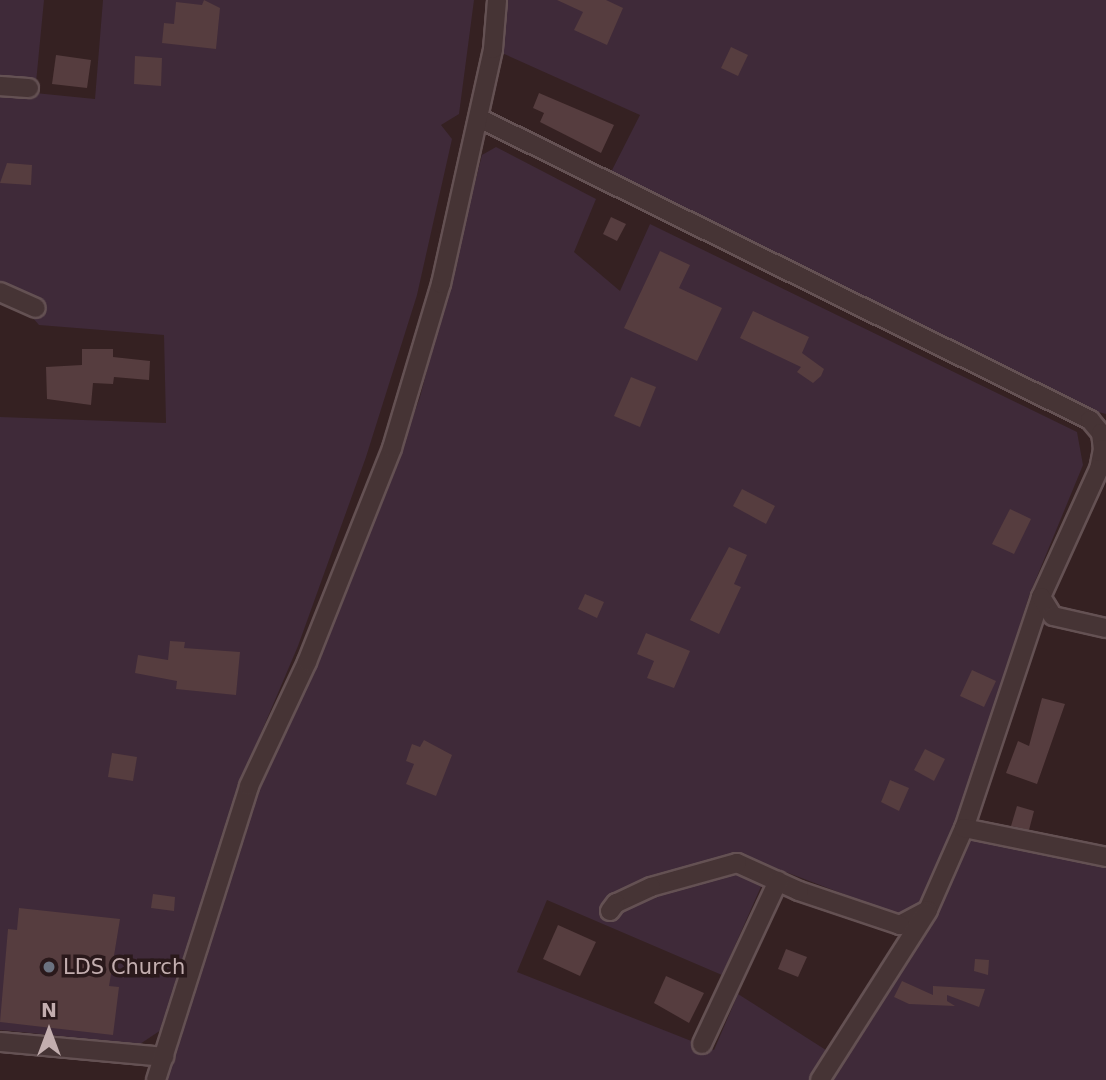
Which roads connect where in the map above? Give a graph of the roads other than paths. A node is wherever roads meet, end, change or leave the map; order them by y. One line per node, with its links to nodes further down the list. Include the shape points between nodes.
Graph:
1 (497, 0): 4 (street)
2 (0, 86): 3 (street)
3 (29, 88)
4 (479, 118): 7 (street); 17 (street, via 441,284 391,448 307,662 249,786)
5 (0, 292): 6 (street)
6 (36, 308)
7 (1098, 422): 8 (street, via 1104,449 1099,469)
8 (1041, 597): 9 (street, via 1053,616); 10 (street)
9 (1106, 628)
10 (964, 828): 11 (street); 13 (street)
11 (1106, 857)
12 (778, 881): 13 (street, via 900,925); 14 (street, via 737,863 651,887 616,903); 16 (street)
13 (928, 910): 19 (street)
14 (610, 911)
15 (0, 1042): 17 (street)
16 (702, 1044)
17 (164, 1057): 18 (street)
18 (156, 1080)
19 (820, 1080)

